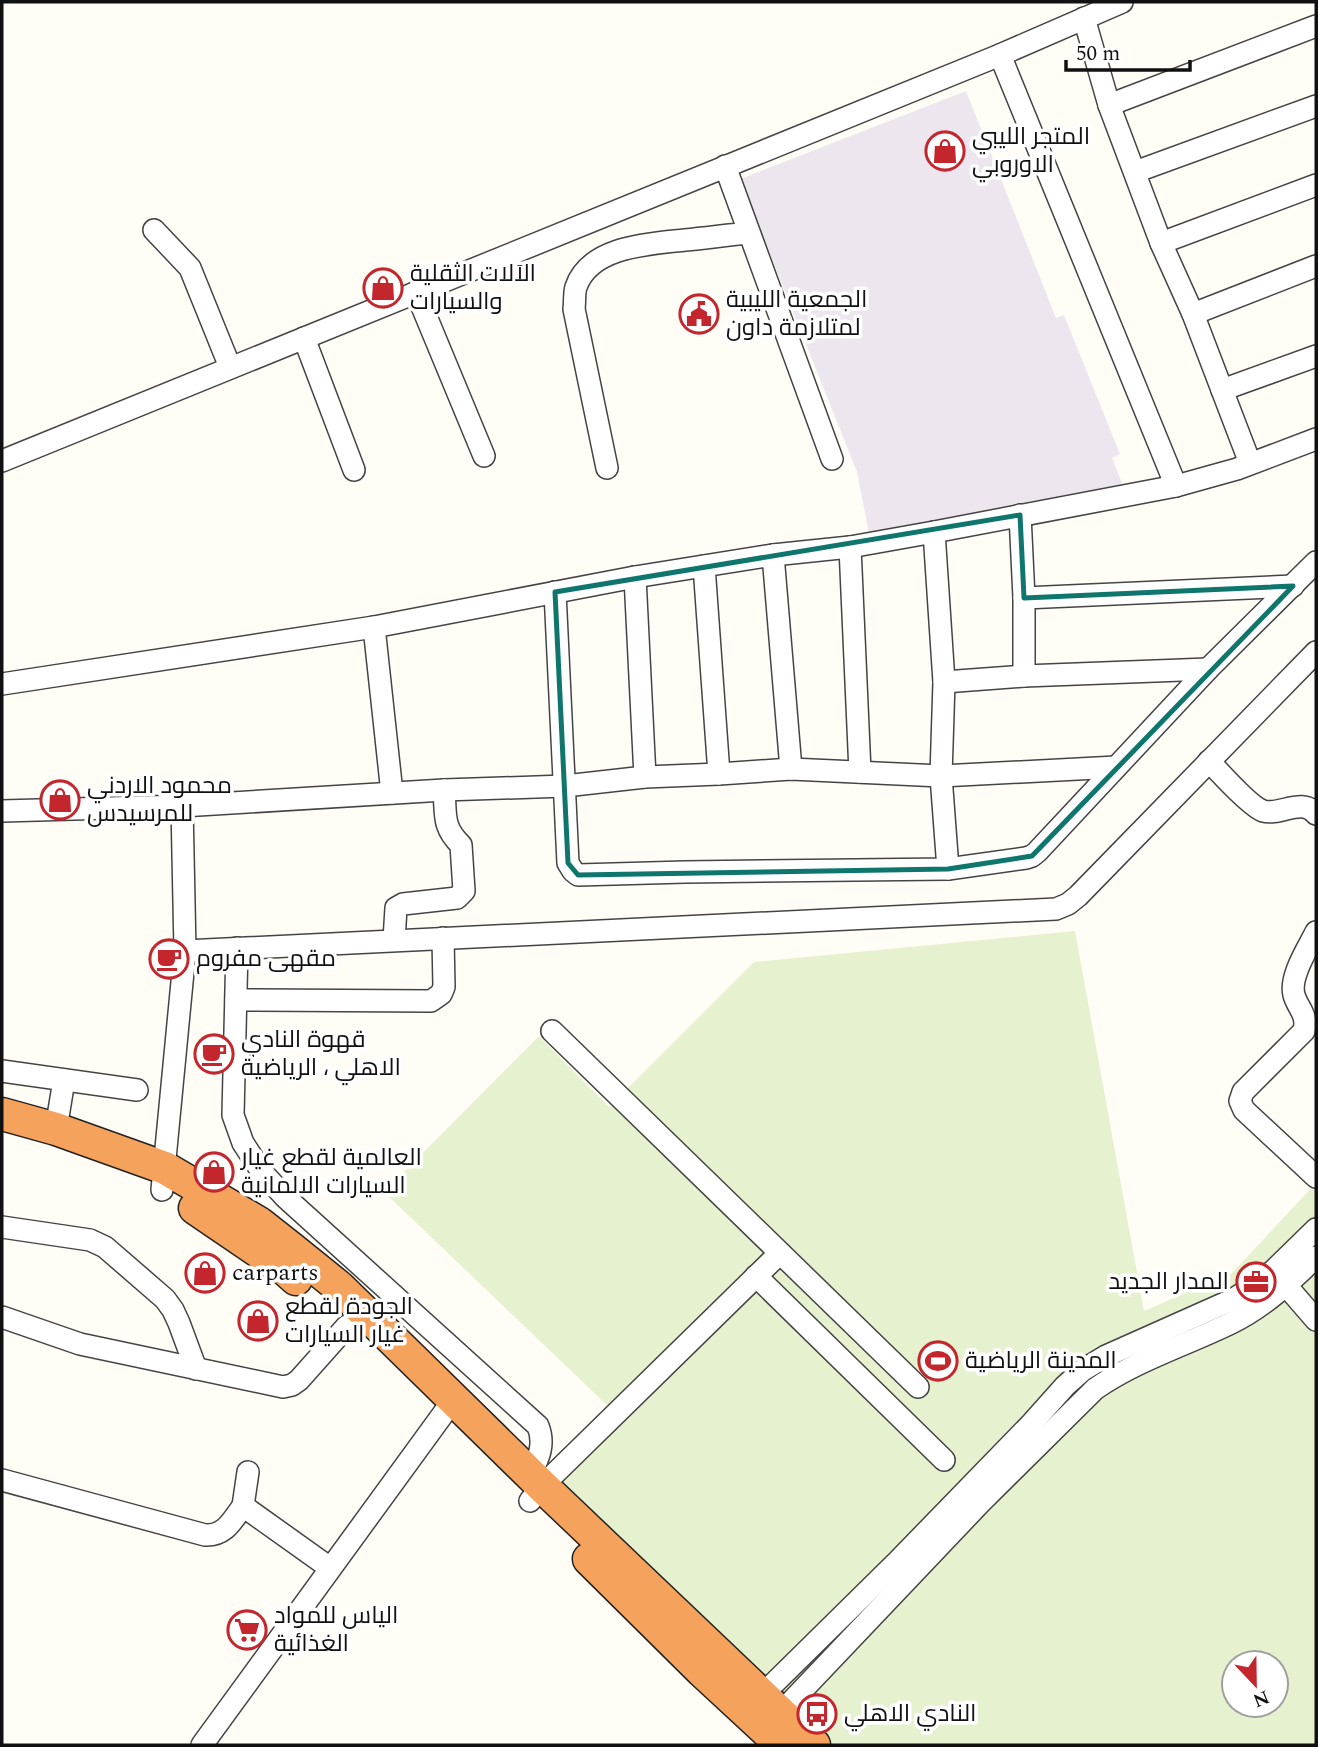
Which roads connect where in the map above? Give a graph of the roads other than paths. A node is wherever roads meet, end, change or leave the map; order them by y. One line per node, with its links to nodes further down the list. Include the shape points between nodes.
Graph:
1 (1122, 2): 2 (street)
2 (1084, 19): 4 (street); 5 (street)
3 (1316, 26): 5 (street)
4 (1000, 55): 7 (street); 27 (street)
5 (1109, 105): 8 (street)
6 (1316, 106): 8 (street)
7 (725, 166): 11 (street); 14 (street)
8 (1135, 172): 12 (street)
9 (1316, 185): 12 (street)
10 (154, 230): 18 (street, via 190,268)
11 (750, 233): 22 (street); 25 (street, via 622,249 584,273 575,288 574,309)
12 (1161, 243): 15 (street)
13 (1316, 266): 15 (street)
14 (416, 292): 16 (street); 21 (street)
15 (1193, 314): 19 (street)
16 (304, 338): 18 (street); 26 (street)
17 (1316, 356): 19 (street)
18 (230, 368): 23 (street)
19 (1222, 390): 24 (street)
20 (1316, 439): 24 (street)
21 (484, 456)
22 (832, 458)
23 (2, 461)
24 (1250, 463): 27 (street)
25 (607, 468)
26 (354, 470)
27 (1176, 486): 28 (street)
28 (1020, 515): 29 (street); 37 (street)
29 (934, 531): 30 (street); 42 (street)
30 (850, 547): 31 (street); 47 (street)
31 (773, 555): 33 (street); 46 (street)
32 (1316, 562): 35 (street)
33 (704, 566): 34 (street); 48 (street)
34 (635, 577): 36 (street); 50 (street)
35 (1293, 586): 37 (street); 40 (street)
36 (555, 592): 38 (street); 51 (street)
37 (1024, 598): 41 (street)
38 (374, 628): 43 (street); 53 (street)
39 (1316, 652): 44 (street)
40 (1208, 669): 41 (street); 45 (street)
41 (1024, 677): 42 (street)
42 (944, 682): 49 (street)
43 (2, 684)
44 (1209, 761): 56 (street, via 1259,810 1305,807); 59 (street, via 1078,896 1056,909)
45 (1116, 767): 49 (street); 57 (street, via 1031,856)
46 (791, 769): 47 (street); 48 (street)
47 (860, 772): 49 (street)
48 (719, 774): 50 (street)
49 (941, 776): 57 (street)
50 (645, 777): 51 (street)
51 (565, 786): 52 (street); 57 (street, via 568,863 578,875)
52 (444, 790): 53 (street); 60 (street, via 447,828 461,845 464,891 457,898 396,908)
53 (392, 793): 54 (street)
54 (182, 806): 55 (street); 62 (street)
55 (2, 811)
56 (1316, 814)
57 (948, 869)
58 (1316, 932): 71 (street, via 1293,983 1306,1022 1304,1031 1243,1092 1240,1101 1244,1110)
59 (443, 938): 60 (street); 63 (street, via 444,987 431,1000)
60 (394, 940): 61 (street)
61 (237, 948): 62 (street); 63 (street)
62 (185, 951): 72 (street)
63 (236, 1000): 73 (street, via 233,1115 243,1143)
64 (551, 1031): 77 (street)
65 (2, 1071): 66 (street)
66 (64, 1080): 67 (street); 69 (street)
67 (137, 1090)
68 (2, 1114): 69 (highway)
69 (56, 1129): 72 (highway)
70 (2, 1134): 72 (highway, via 107,1167)
71 (1316, 1177)
72 (163, 1179): 74 (highway); 83 (highway, via 200,1211 286,1270)
73 (285, 1197): 74 (street); 90 (street, via 538,1426 542,1437)
74 (259, 1223): 86 (highway, via 339,1287)
75 (2, 1227): 84 (street, via 90,1240 105,1247 165,1299)
76 (1316, 1229): 80 (street)
77 (780, 1253): 79 (street); 85 (street)
78 (1316, 1257): 80 (street)
79 (756, 1276): 87 (street); 90 (street)
80 (1280, 1278): 82 (street); 93 (street, via 1267,1301 1232,1323 1116,1374 1095,1388)
81 (2, 1317): 84 (street, via 79,1345)
82 (1316, 1320)
83 (348, 1325): 84 (street, via 292,1385); 86 (highway)
84 (196, 1369)
85 (918, 1387)
86 (447, 1407): 90 (highway); 92 (street)
87 (944, 1460)
88 (248, 1472): 91 (street)
89 (2, 1480): 91 (street, via 212,1536 226,1530)
90 (534, 1487): 93 (highway)
91 (243, 1506): 92 (street)
92 (330, 1568): 94 (street)
93 (767, 1718): 95 (highway)
94 (202, 1745)
95 (814, 1745)

